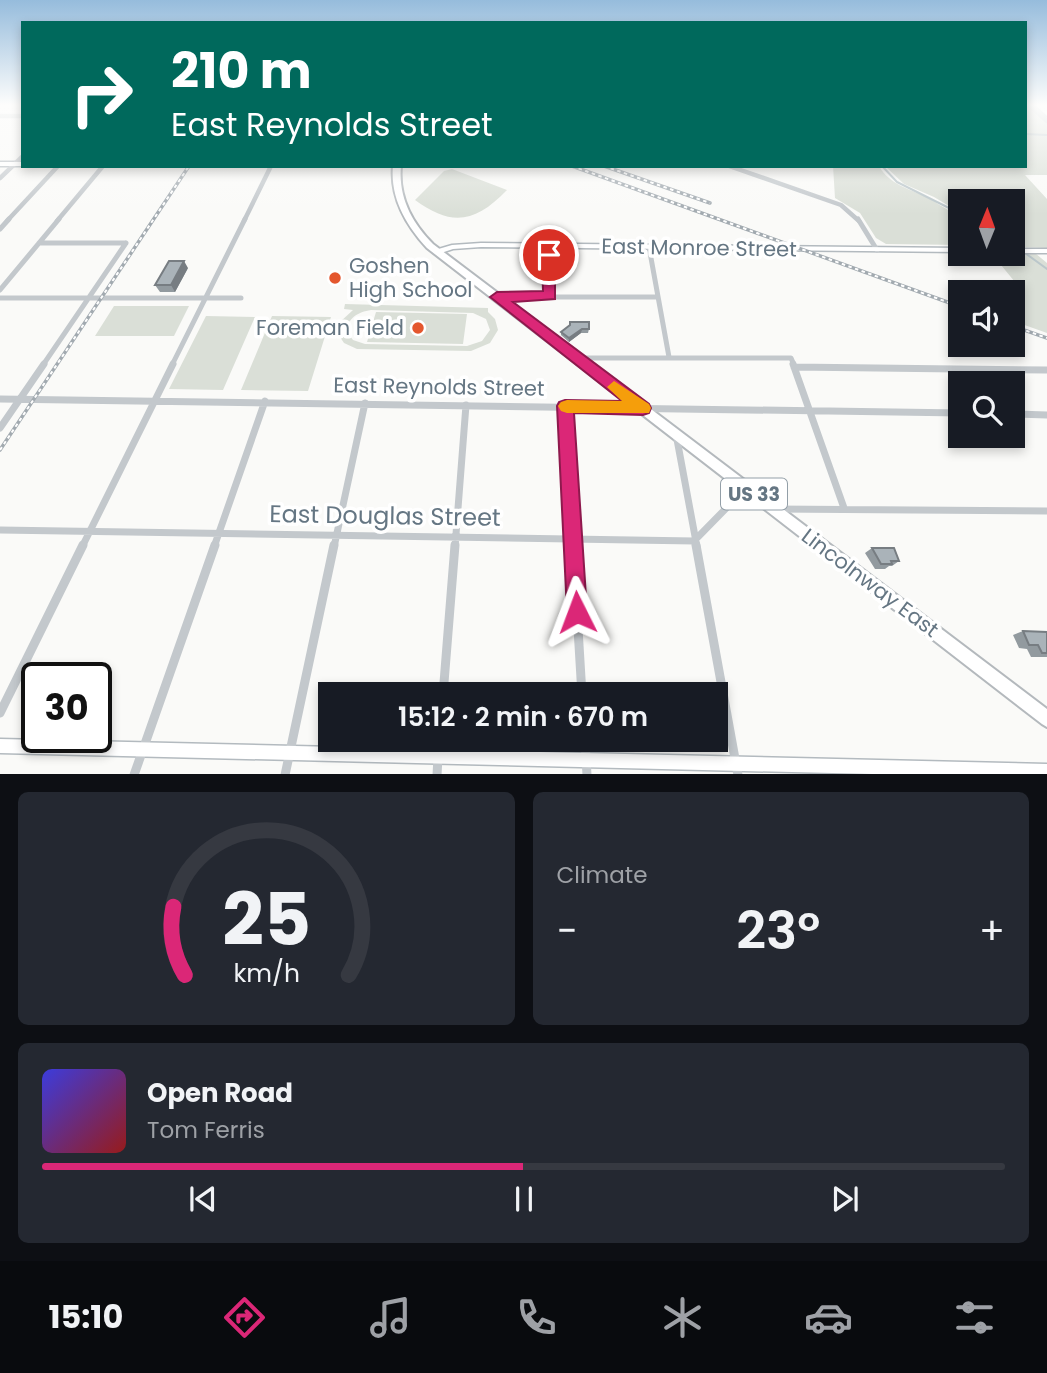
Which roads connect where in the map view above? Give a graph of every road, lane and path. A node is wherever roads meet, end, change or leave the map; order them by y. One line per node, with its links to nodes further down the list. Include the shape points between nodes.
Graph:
1 (21, 158): 3 (street)
2 (0, 164): 3 (main road)
3 (15, 164): 4 (main road); 10 (street)
4 (21, 164)
5 (56, 168): 11 (street)
6 (101, 168): 13 (street)
7 (270, 168): 27 (street)
8 (397, 168): 20 (highway, Lincolnway East / US 33, via 396,185 412,223)
9 (735, 168): 16 (street, via 841,205 856,217)
10 (0, 178)
11 (3, 221): 12 (street)
12 (0, 229)
13 (39, 243): 21 (street); 26 (street, via 126,243)
14 (548, 246): 15 (main road, East Monroe Street); 20 (main road, East Monroe Street, via 467,245); 22 (street)
15 (649, 247): 16 (main road, East Monroe Street); 24 (street)
16 (877, 250): 17 (main road, East Monroe Street)
17 (948, 250)
18 (1026, 251): 19 (main road)
19 (1047, 251)
20 (438, 252): 23 (highway, Lincolnway East / US 33)
21 (0, 290)
22 (550, 296): 23 (street); 24 (street)
23 (497, 297): 30 (highway, Lincolnway East / US 33)
24 (658, 297): 29 (street)
25 (0, 298): 26 (street)
26 (88, 298): 27 (street); 34 (street)
27 (206, 298): 28 (street); 35 (street)
28 (241, 298)
29 (669, 356): 30 (street); 31 (street, via 791,358)
30 (574, 358): 40 (highway, Lincolnway East / US 33)
31 (794, 367): 32 (street); 41 (street)
32 (1047, 370)
33 (0, 399): 34 (street, East Reynolds Street)
34 (19, 400): 35 (street, East Reynolds Street); 45 (street)
35 (155, 400): 36 (street, East Reynolds Street); 52 (street)
36 (265, 401): 37 (street, East Reynolds Street); 53 (street)
37 (365, 403): 38 (street, East Reynolds Street); 54 (street)
38 (466, 405): 39 (street, East Reynolds Street); 55 (street)
39 (565, 406): 40 (street, East Reynolds Street); 56 (street)
40 (643, 408): 41 (street, East Reynolds Street); 46 (highway, Lincolnway East / US 33)
41 (810, 411): 42 (street, East Reynolds Street); 48 (street)
42 (948, 414)
43 (1025, 414): 44 (street)
44 (1046, 415)
45 (0, 428)
46 (676, 434): 47 (highway, Lincolnway East / US 33); 57 (street)
47 (746, 488): 49 (highway, Lincolnway East / US 33); 57 (street)
48 (844, 508): 49 (street); 50 (street)
49 (772, 509): 61 (highway, Lincolnway East / US 33)
50 (1047, 511)
51 (0, 530): 52 (street, East Douglas Street)
52 (90, 531): 53 (street, East Douglas Street); 60 (street)
53 (220, 532): 54 (street, East Douglas Street); 63 (street)
54 (336, 534): 55 (street, East Douglas Street); 64 (street)
55 (455, 537): 56 (street, East Douglas Street); 58 (street)
56 (573, 539): 57 (street, East Douglas Street); 59 (street)
57 (694, 541): 68 (street)
58 (444, 682)
59 (581, 682)
60 (0, 713)
61 (1047, 719)
62 (0, 746): 63 (main road)
63 (143, 749): 64 (main road); 71 (street)
64 (290, 752): 66 (main road); 72 (street)
65 (438, 752): 66 (street)
66 (438, 756): 67 (main road); 73 (street)
67 (586, 767): 68 (main road)
68 (737, 769): 69 (main road)
69 (886, 770): 70 (main road)
70 (1047, 771)
71 (134, 774)
72 (285, 774)
73 (437, 774)

